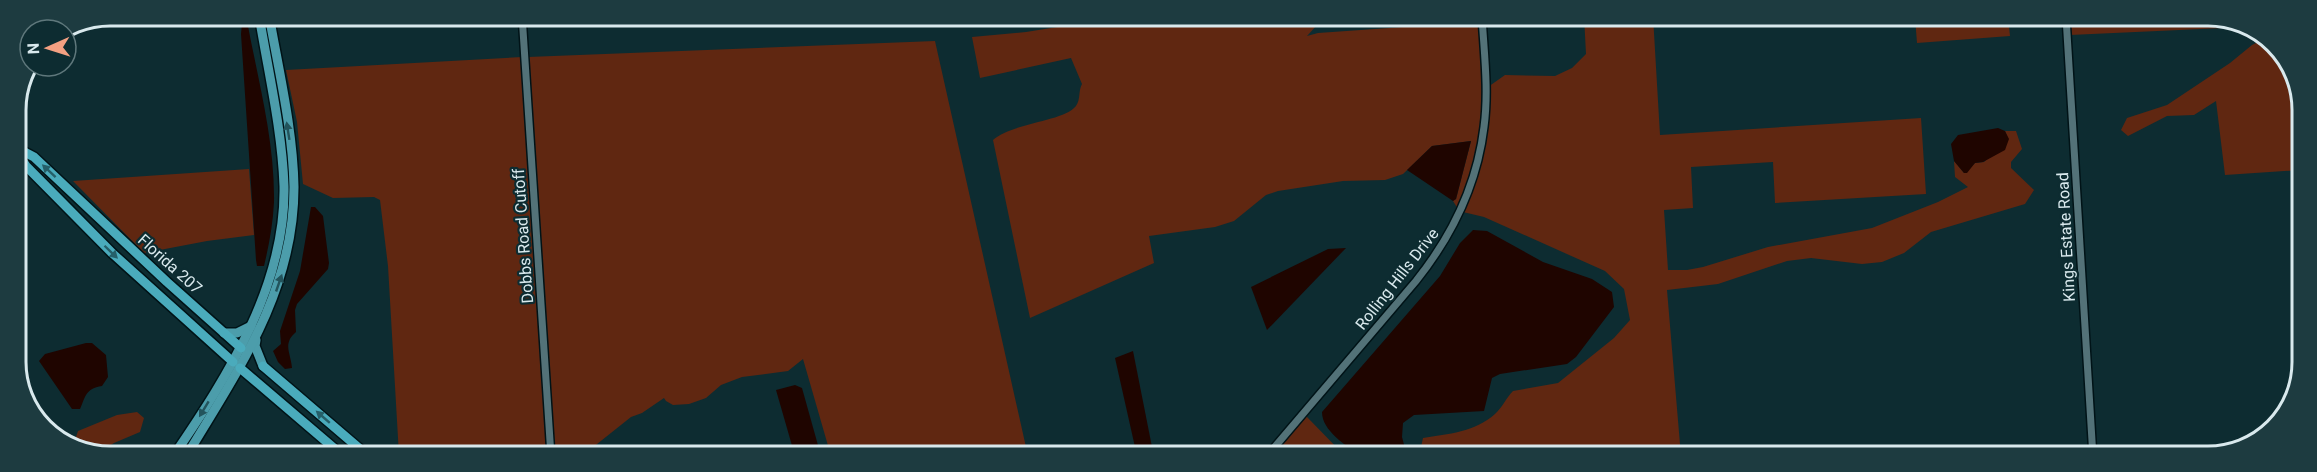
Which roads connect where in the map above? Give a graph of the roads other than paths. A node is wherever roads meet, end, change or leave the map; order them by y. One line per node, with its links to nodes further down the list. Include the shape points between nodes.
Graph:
1 (261, 26): 6 (main road)
2 (272, 26): 9 (main road, one-way to 2)
3 (523, 26): 20 (street, Dobbs Road Cutoff)
4 (1483, 26): 21 (street, Rolling Hills Drive, via 1484,127 1474,173 1458,216 1416,281)
5 (2067, 26): 22 (street, Kings Estate Road)
6 (280, 146): 9 (main road, via 285,149 287,182); 10 (main road, via 284,188 279,243 271,277)
7 (26, 153): 11 (highway, Florida 207, one-way to 7)
8 (26, 166): 14 (highway, one-way to 14, via 156,294)
9 (294, 189): 12 (main road, one-way to 9, via 284,269)
10 (251, 326): 11 (main road, via 237,333); 13 (main road)
11 (224, 333): 13 (highway, Florida 207)
12 (256, 338): 13 (main road); 15 (main road)
13 (244, 350): 14 (main road); 15 (main road)
14 (236, 365): 16 (main road, one-way to 16); 17 (main road); 18 (highway)
15 (263, 366): 19 (highway, one-way to 15)
16 (180, 446)
17 (192, 446)
18 (331, 446)
19 (356, 446)
20 (550, 446)
21 (1276, 446)
22 (2092, 446)

